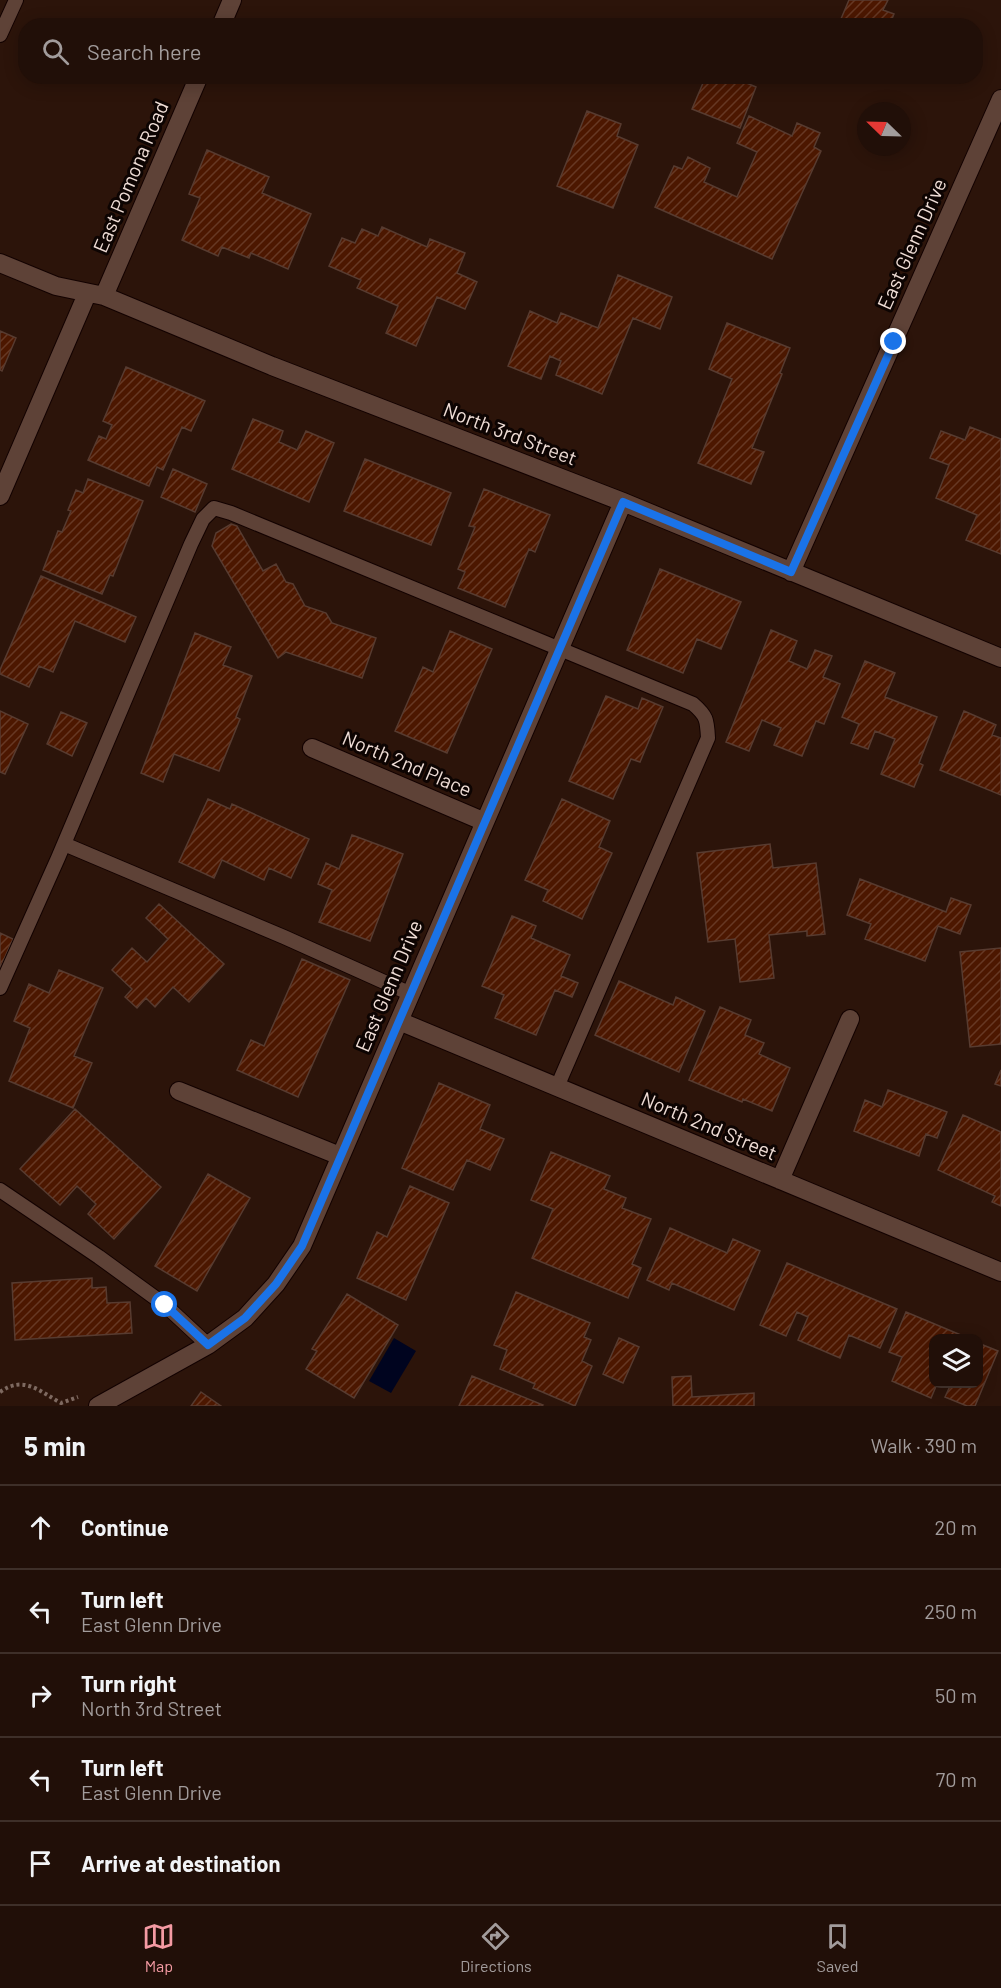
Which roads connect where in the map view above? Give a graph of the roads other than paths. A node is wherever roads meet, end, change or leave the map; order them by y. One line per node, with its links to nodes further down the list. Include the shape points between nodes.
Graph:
1 (16, 0): 4 (lane)
2 (232, 0): 3 (street)
3 (224, 18)
4 (0, 35)
5 (195, 84): 8 (street, East Pomona Road)
6 (1001, 99): 11 (street, East Glenn Drive)
7 (0, 263): 8 (street, North 3rd Street, via 56,286)
8 (96, 295): 9 (street, East Pomona Road); 10 (street, North 3rd Street)
9 (0, 496)
10 (623, 502): 11 (street, North 3rd Street); 12 (street, East Glenn Drive)
11 (791, 572): 13 (street, North 3rd Street)
12 (559, 649): 15 (street, East Glenn Drive); 16 (lane, via 214,508 203,519 191,544); 21 (lane, via 693,704 708,720 708,738)
13 (1001, 658)
14 (312, 748): 15 (street, North 2nd Place)
15 (485, 822): 18 (street, East Glenn Drive)
16 (64, 844): 17 (lane); 18 (lane)
17 (0, 988)
18 (411, 994): 20 (street, East Glenn Drive)
19 (850, 1019): 24 (street)
20 (399, 1021): 21 (street, North 2nd Street); 23 (street, East Glenn Drive)
21 (557, 1086): 24 (street, North 2nd Street)
22 (179, 1091): 23 (street)
23 (340, 1156): 27 (street, East Glenn Drive, via 302,1246 276,1284 245,1318)
24 (780, 1180): 26 (street, North 2nd Street)
25 (0, 1191): 27 (lane, via 165,1305)
26 (1001, 1272)
27 (208, 1345): 28 (street, East Glenn Drive)
28 (98, 1406)

